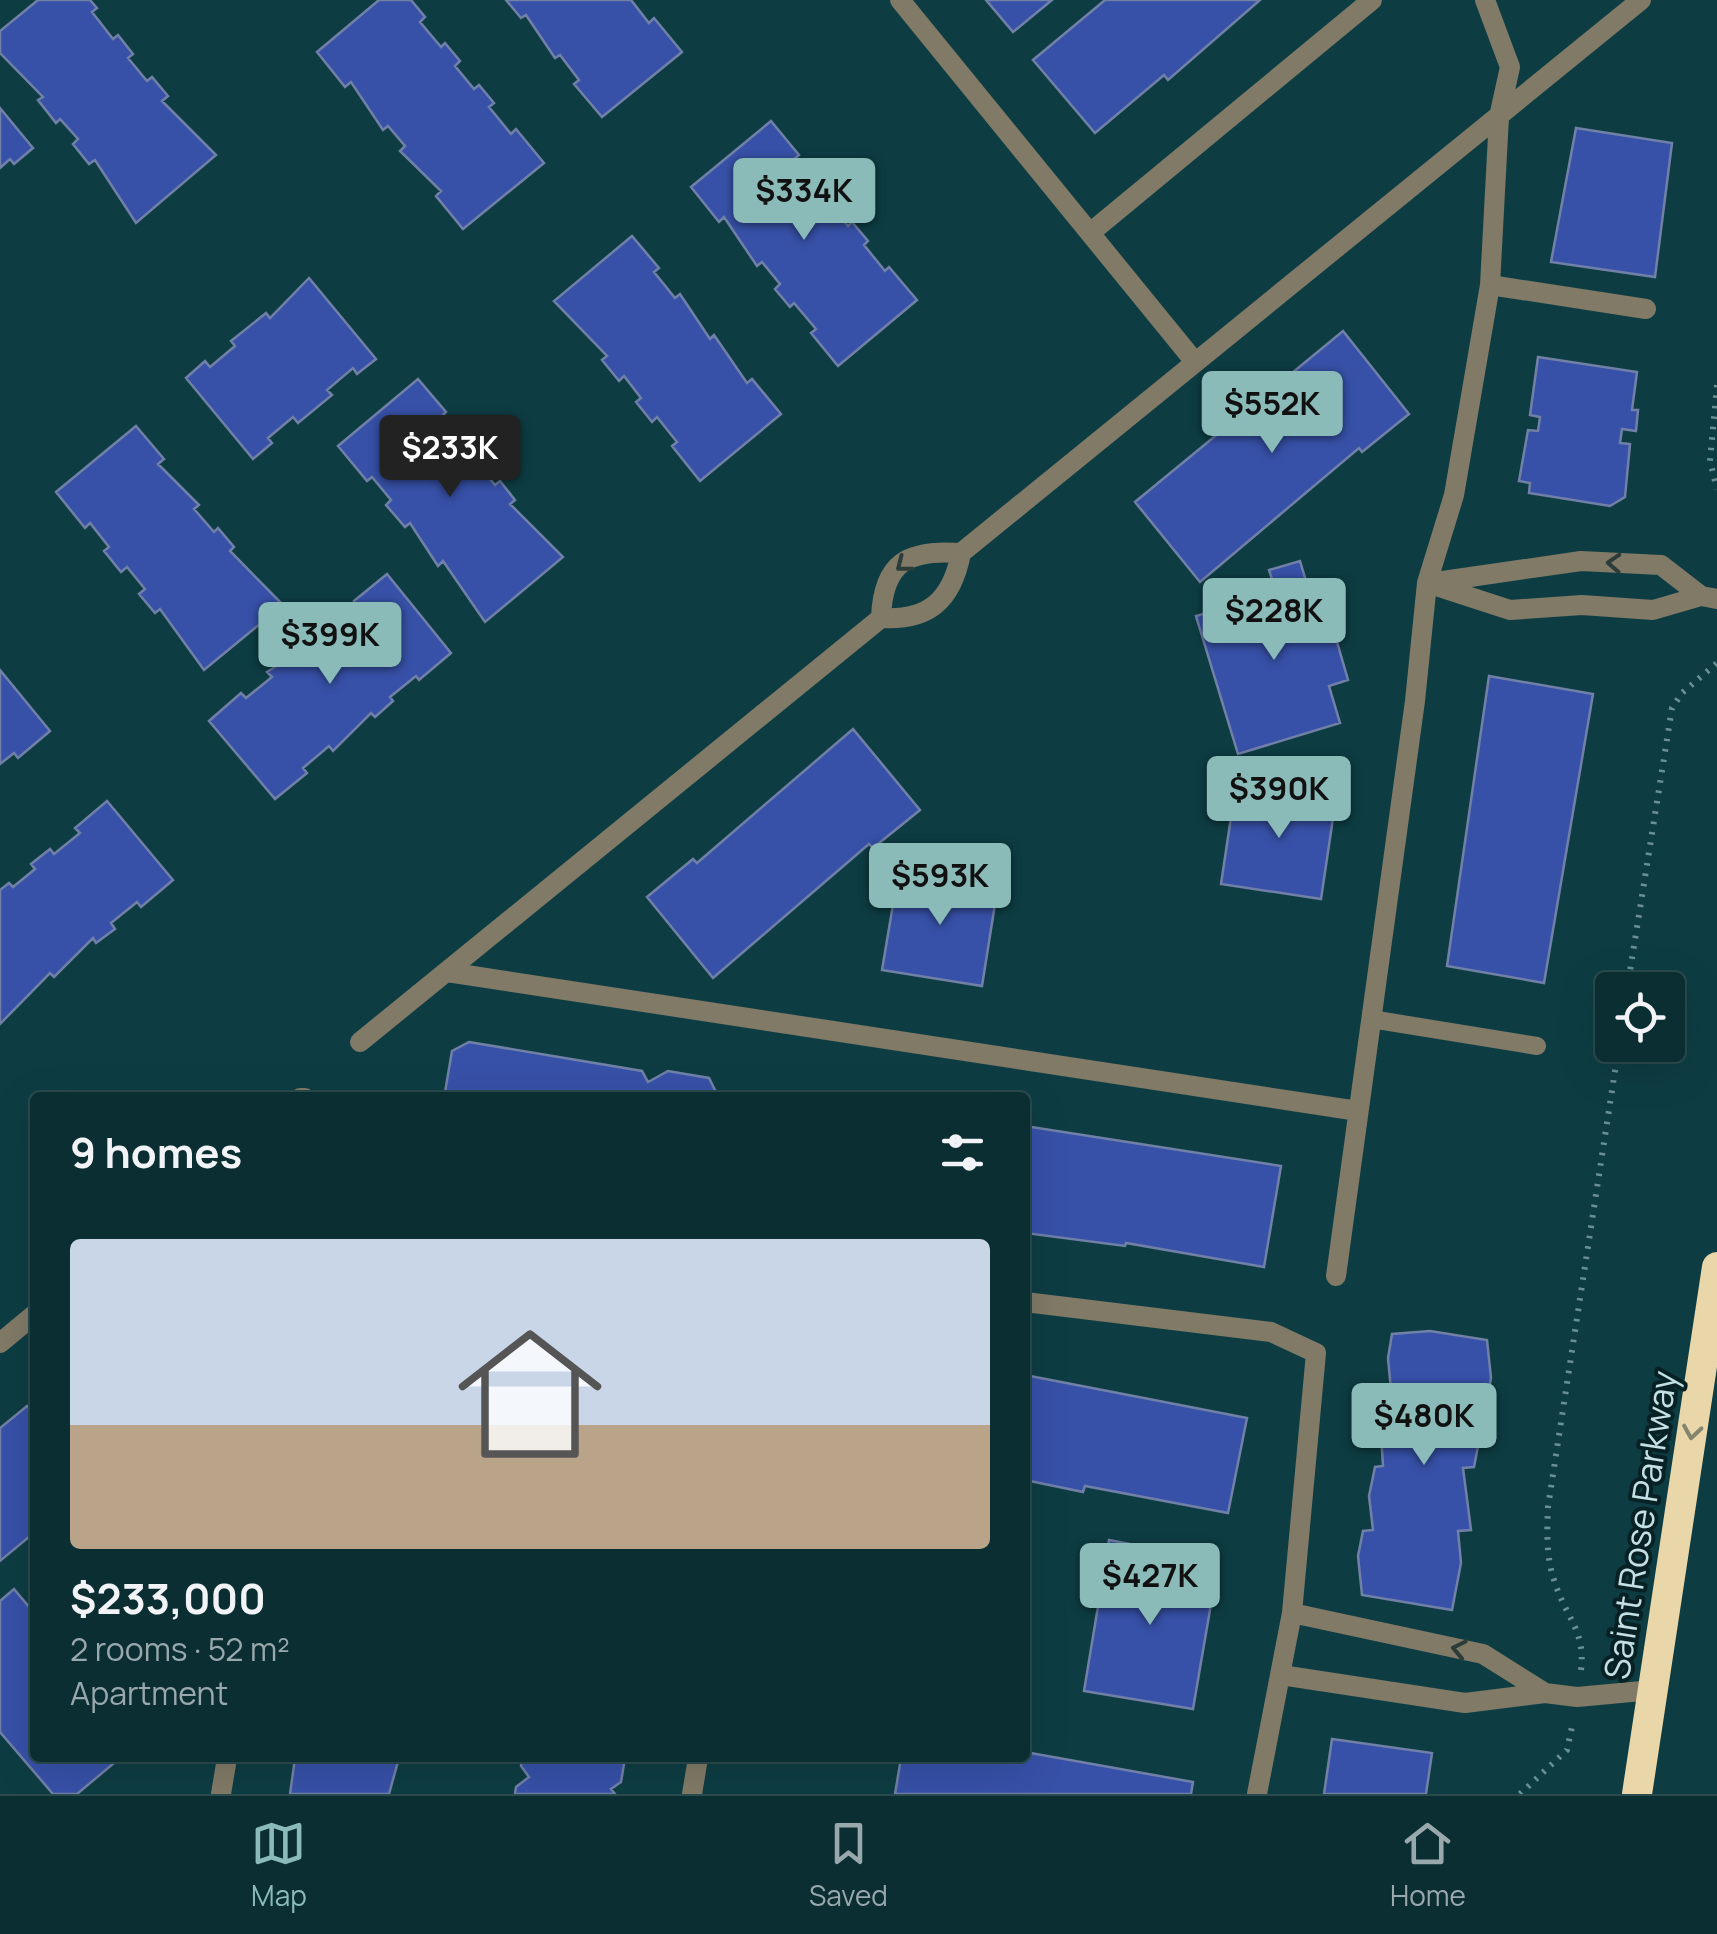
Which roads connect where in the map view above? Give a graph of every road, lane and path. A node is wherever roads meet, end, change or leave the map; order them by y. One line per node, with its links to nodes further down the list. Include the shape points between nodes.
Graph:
1 (900, 0): 6 (street)
2 (1372, 0): 6 (street)
3 (1485, 0): 5 (street, via 1510,67)
4 (1641, 0): 5 (street)
5 (1500, 117): 7 (street); 9 (street)
6 (1090, 233): 9 (street)
7 (1490, 285): 8 (street); 13 (street, via 1454,496)
8 (1646, 309)
9 (1196, 362): 12 (street)
10 (1717, 385): 11 (path, via 1710,461)
11 (1717, 489)
12 (961, 554): 15 (street, via 955,582 934,606 908,620); 15 (street, one-way to 15, via 917,554 901,562 888,578)
13 (1427, 584): 14 (street, via 1510,610 1652,610); 14 (street, one-way to 13, via 1661,565 1580,561); 19 (street)
14 (1709, 597)
15 (880, 618): 17 (street)
16 (1717, 663): 18 (path, via 1672,708)
17 (446, 972): 20 (street); 23 (street)
18 (1630, 972)
19 (1371, 1019): 21 (lane); 23 (street)
20 (360, 1042)
21 (1537, 1046)
22 (1616, 1062): 33 (path, via 1548,1507 1554,1579 1585,1642)
23 (1358, 1111): 25 (street)
24 (1717, 1267): 31 (highway, Saint Rose Parkway, one-way to 31)
25 (1336, 1276)
26 (1030, 1303): 29 (street, via 1270,1332 1316,1353)
27 (30, 1318): 28 (street)
28 (0, 1343)
29 (1292, 1613): 30 (street); 32 (street, one-way to 29, via 1482,1654)
30 (1281, 1675): 32 (street, via 1466,1703); 38 (street)
31 (1653, 1690): 33 (street); 40 (highway, Saint Rose Parkway)
32 (1545, 1693): 33 (street)
33 (1577, 1697): 39 (path, via 1567,1750)
34 (225, 1762): 36 (street)
35 (697, 1762): 37 (street)
36 (220, 1794)
37 (692, 1794)
38 (1257, 1794)
39 (1520, 1794)
40 (1637, 1794)

